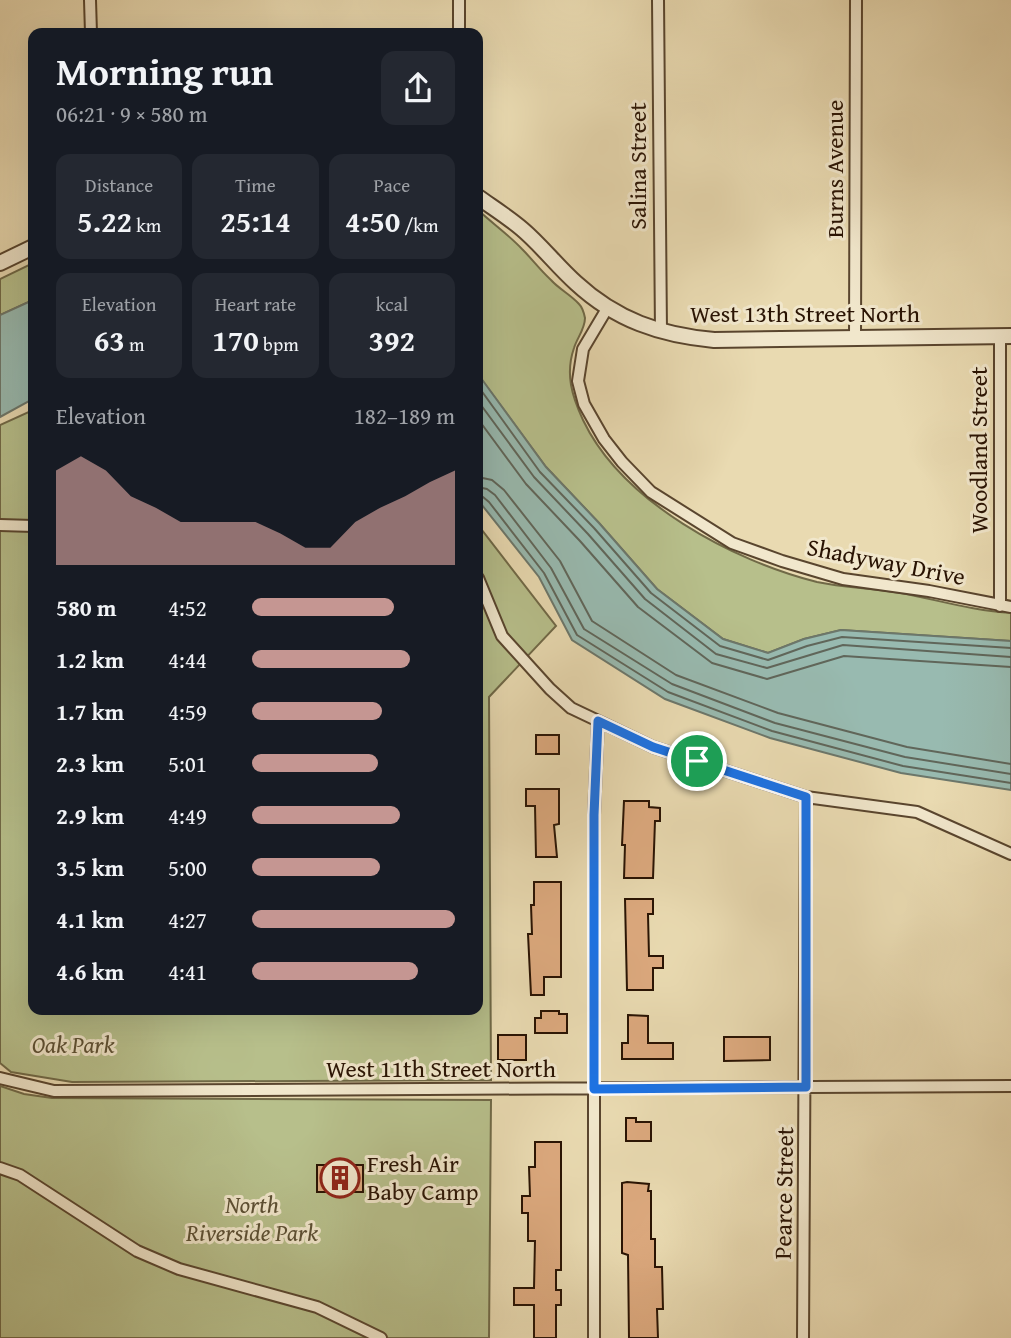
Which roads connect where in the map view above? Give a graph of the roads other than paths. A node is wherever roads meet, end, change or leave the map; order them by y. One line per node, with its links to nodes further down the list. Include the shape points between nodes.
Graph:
1 (90, 0): 5 (street)
2 (459, 0): 6 (street)
3 (658, 0): 11 (street, Salina Street)
4 (856, 0): 13 (street, Burns Avenue)
5 (91, 28)
6 (459, 28)
7 (483, 201): 10 (street, West 13th Street North, via 523,229 577,284)
8 (28, 249): 9 (street)
9 (0, 263)
10 (608, 307): 11 (street, West 13th Street North); 17 (street, Shadyway Drive, via 583,349 578,381 584,404 604,439 651,492 732,543 782,561 843,579)
11 (661, 332): 13 (street, West 13th Street North, via 714,340)
12 (1006, 336): 13 (street, West 13th Street North); 17 (street, Woodland Street)
13 (855, 339)
14 (0, 526): 15 (street)
15 (28, 526)
16 (483, 590): 18 (street, via 502,636 524,662 571,708)
17 (1006, 607)
18 (598, 721): 19 (street, via 653,747); 24 (street)
19 (806, 797): 20 (street, via 917,812); 23 (street, Pearce Street)
20 (1011, 854)
21 (0, 1078): 24 (street, West 11th Street North, via 54,1091)
22 (1011, 1086): 23 (street, West 11th Street North)
23 (806, 1087): 24 (street, West 11th Street North); 28 (street, Pearce Street)
24 (594, 1089): 27 (street)
25 (0, 1168): 26 (street, via 20,1175 137,1251 179,1269 317,1307)
26 (381, 1338)
27 (594, 1338)
28 (803, 1338)

